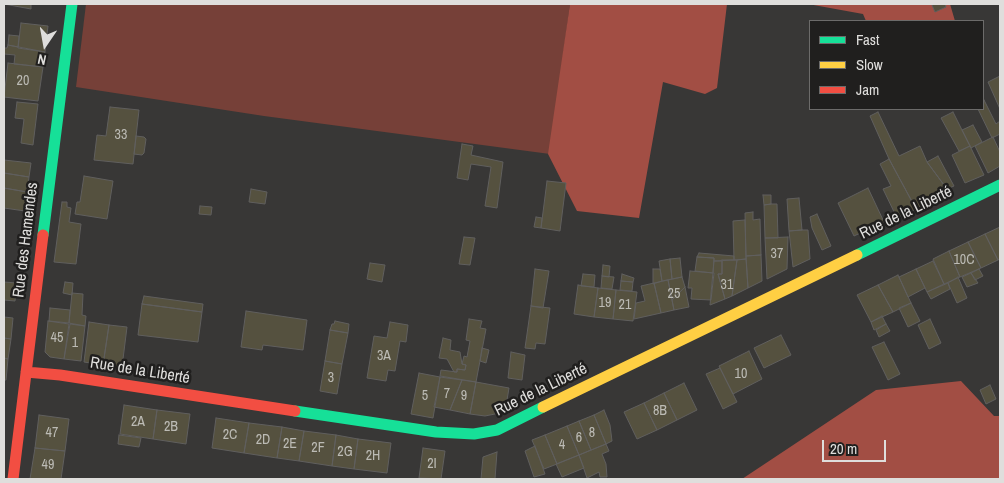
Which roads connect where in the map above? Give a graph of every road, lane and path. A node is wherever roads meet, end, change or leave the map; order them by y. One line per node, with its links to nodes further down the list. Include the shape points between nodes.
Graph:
1 (72, 4): 3 (street, Rue des Hamendes)
2 (1000, 185): 3 (street, Rue de la Liberté, via 497,430 474,434 436,432)
3 (26, 372): 4 (street, Rue des Hamendes)
4 (13, 479)

